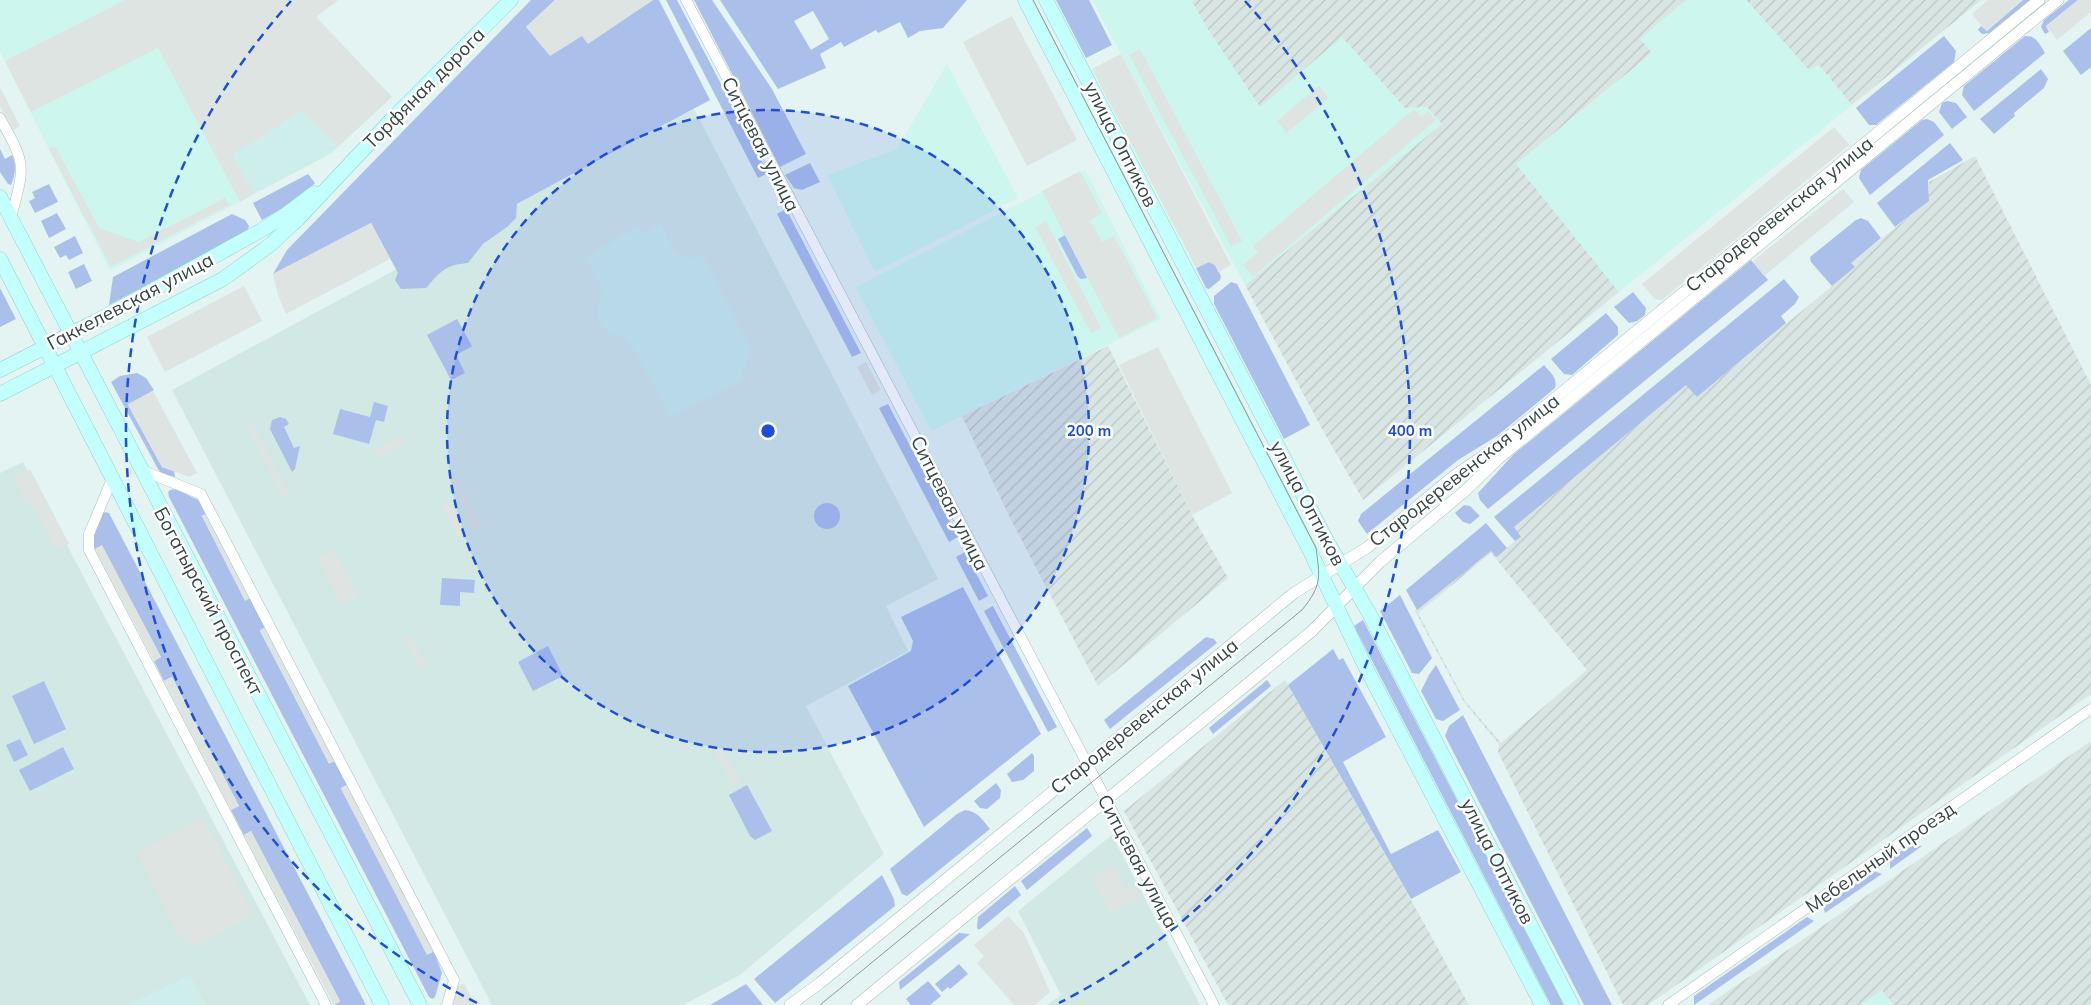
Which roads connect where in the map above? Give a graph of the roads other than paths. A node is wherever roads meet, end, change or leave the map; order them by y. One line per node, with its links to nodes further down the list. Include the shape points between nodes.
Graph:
1 (512, 0): 8 (main road, Торфяная дорога)
2 (686, 0): 27 (street, Ситцевая улица)
3 (1025, 0): 23 (main road, улица Оптиков)
4 (1046, 0): 22 (main road, улица Оптиков)
5 (2039, 0): 22 (street, Стародеревенская улица, via 1492,450 1454,476 1368,547)
6 (2058, 0): 24 (street, Стародеревенская улица, via 1499,458 1380,562)
7 (0, 118): 10 (street, via 21,165)
8 (337, 176): 11 (main road, Торфяная дорога); 13 (main road, Торфяная дорога, via 270,245)
9 (0, 198): 10 (main road, Богатырский проспект)
10 (11, 218): 14 (main road, Богатырский проспект)
11 (260, 231): 14 (main road, Гаккелевская улица)
12 (0, 259): 15 (main road, Богатырский проспект)
13 (223, 279): 16 (main road, Гаккелевская улица)
14 (71, 334): 15 (main road, Гаккелевская улица); 16 (main road, Богатырский проспект)
15 (45, 347): 17 (main road, Богатырский проспект); 18 (main road, Гаккелевская улица)
16 (80, 352): 17 (main road, Гаккелевская улица); 20 (main road, Богатырский проспект)
17 (54, 366): 19 (main road, Гаккелевская улица); 21 (main road, Богатырский проспект)
18 (0, 370)
19 (0, 394)
20 (140, 469): 31 (main road, Богатырский проспект); 32 (street, via 201,494 454,980)
21 (112, 479): 29 (street, via 89,534 89,550); 30 (main road, Богатырский проспект)
22 (1341, 564): 23 (street, Стародеревенская улица); 24 (main road, улица Оптиков)
23 (1321, 576): 25 (main road, улица Оптиков); 27 (street, Стародеревенская улица, via 1294,593)
24 (1355, 588): 25 (street, Стародеревенская улица); 37 (main road, улица Оптиков)
25 (1336, 608): 28 (street, Стародеревенская улица); 36 (main road, улица Оптиков)
26 (2091, 709): 38 (street, Мебельный проезд)
27 (1086, 763): 28 (street, Ситцевая улица); 33 (street, Стародеревенская улица)
28 (1106, 800): 34 (street, Стародеревенская улица); 35 (street, Ситцевая улица)
29 (326, 1005)
30 (382, 1005)
31 (420, 1005)
32 (446, 1005)
33 (790, 1005)
34 (857, 1005)
35 (1214, 1005)
36 (1542, 1005)
37 (1572, 1005)
38 (1668, 1005)

